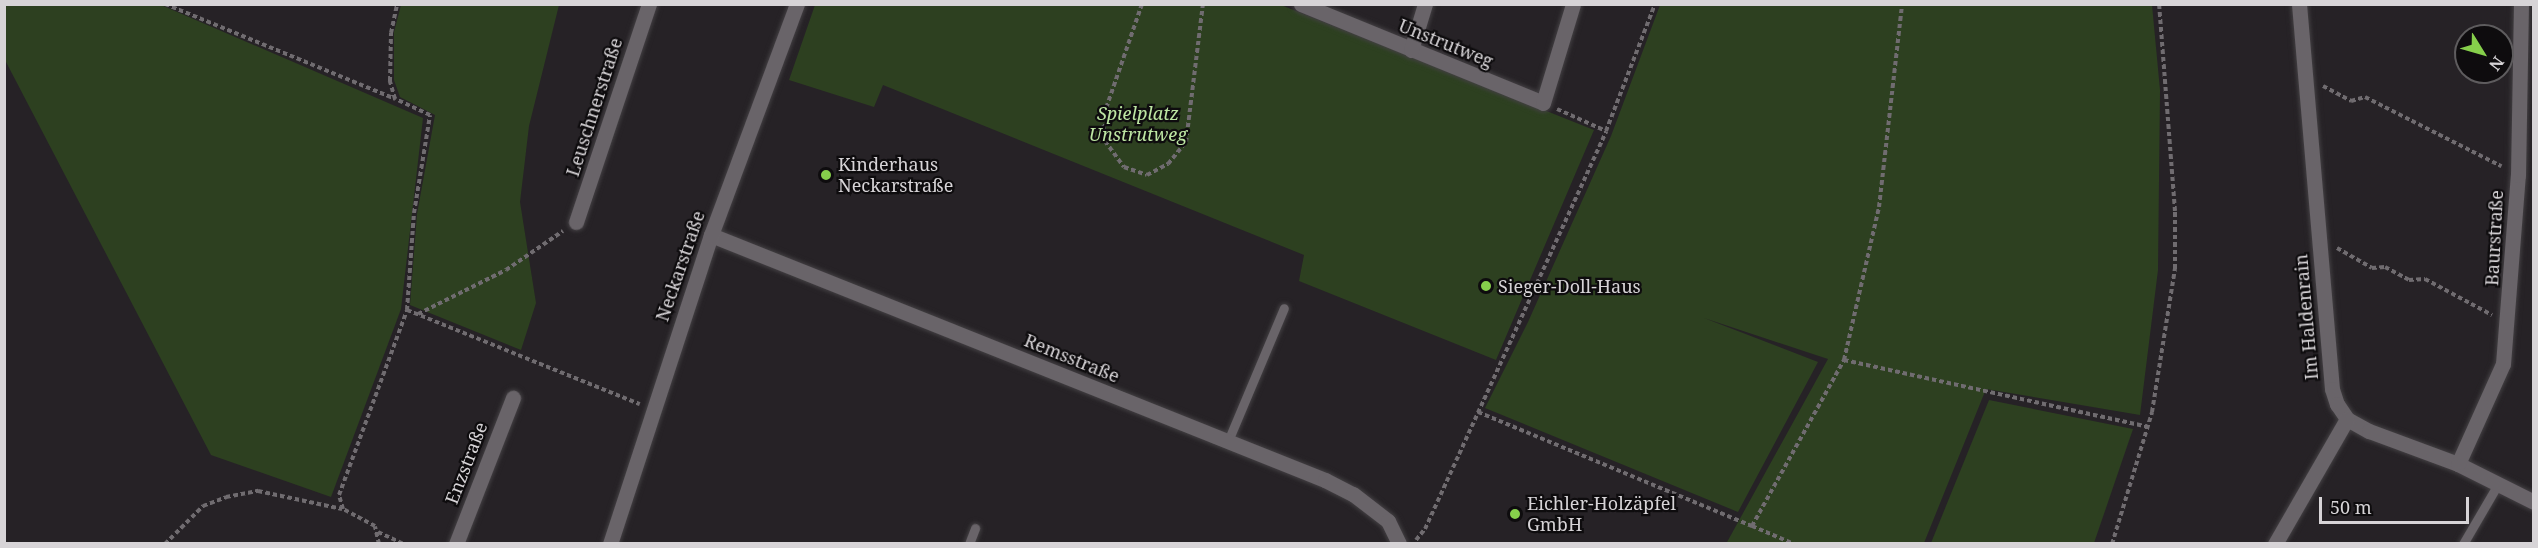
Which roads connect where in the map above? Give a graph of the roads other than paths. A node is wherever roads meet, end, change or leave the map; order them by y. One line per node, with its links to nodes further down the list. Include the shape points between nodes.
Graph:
1 (649, 4): 9 (street, Leuschnerstraße)
2 (1301, 4): 8 (street, Unstrutweg)
3 (1425, 4): 8 (street)
4 (1573, 4): 8 (street, Unstrutweg, via 1543,103)
5 (2299, 4): 13 (street, Im Haldenrain, via 2302,75 2332,389)
6 (2521, 4): 15 (street, Baurstraße, via 2518,175 2509,324 2503,364)
7 (797, 5): 10 (street, Neckarstraße)
8 (1411, 50)
9 (576, 222)
10 (711, 235): 14 (street, Remsstraße); 20 (street, Neckarstraße)
11 (1284, 308): 14 (lane)
12 (513, 398): 19 (street, Enzstraße)
13 (2347, 419): 15 (street, via 2368,431); 23 (street)
14 (1228, 441): 22 (street, Remsstraße, via 1353,494 1388,521)
15 (2458, 464): 16 (street)
16 (2498, 484): 17 (street); 24 (lane)
17 (2534, 502)
18 (975, 528): 21 (lane)
19 (456, 543)
20 (610, 543)
21 (969, 543)
22 (1399, 543)
23 (2275, 543)
24 (2463, 543)

